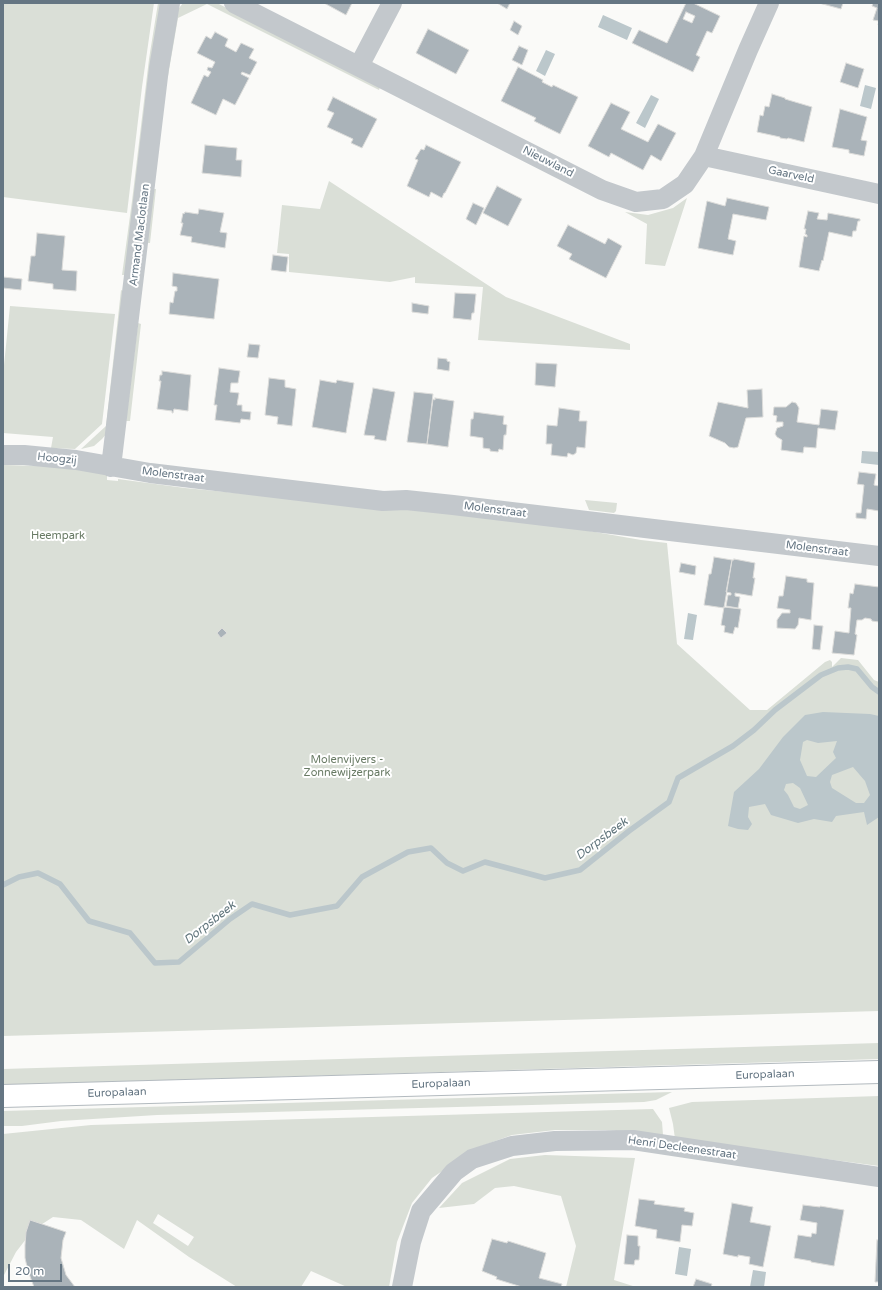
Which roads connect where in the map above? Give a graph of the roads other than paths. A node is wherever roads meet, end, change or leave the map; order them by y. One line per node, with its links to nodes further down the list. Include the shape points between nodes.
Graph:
1 (170, 3): 9 (street, Armand Maclotlaan, via 159,68)
2 (234, 3): 5 (street, Nieuwland)
3 (392, 3): 5 (street)
4 (769, 3): 6 (street, Nieuwland)
5 (359, 66): 6 (street, Nieuwland, via 602,190 636,202 663,199 685,184)
6 (704, 156): 7 (street, Gaarveld)
7 (879, 194)
8 (3, 455): 9 (street, Hoogzij, via 76,460)
9 (111, 467): 10 (street, Molenstraat, via 383,501 437,503)
10 (879, 556)
11 (879, 1072): 12 (main road, Europalaan)
12 (3, 1096)
13 (879, 1177): 14 (street, Henri Decleenestraat, via 633,1140 555,1141 512,1146 472,1159 454,1172 421,1211 411,1242)
14 (402, 1287)

